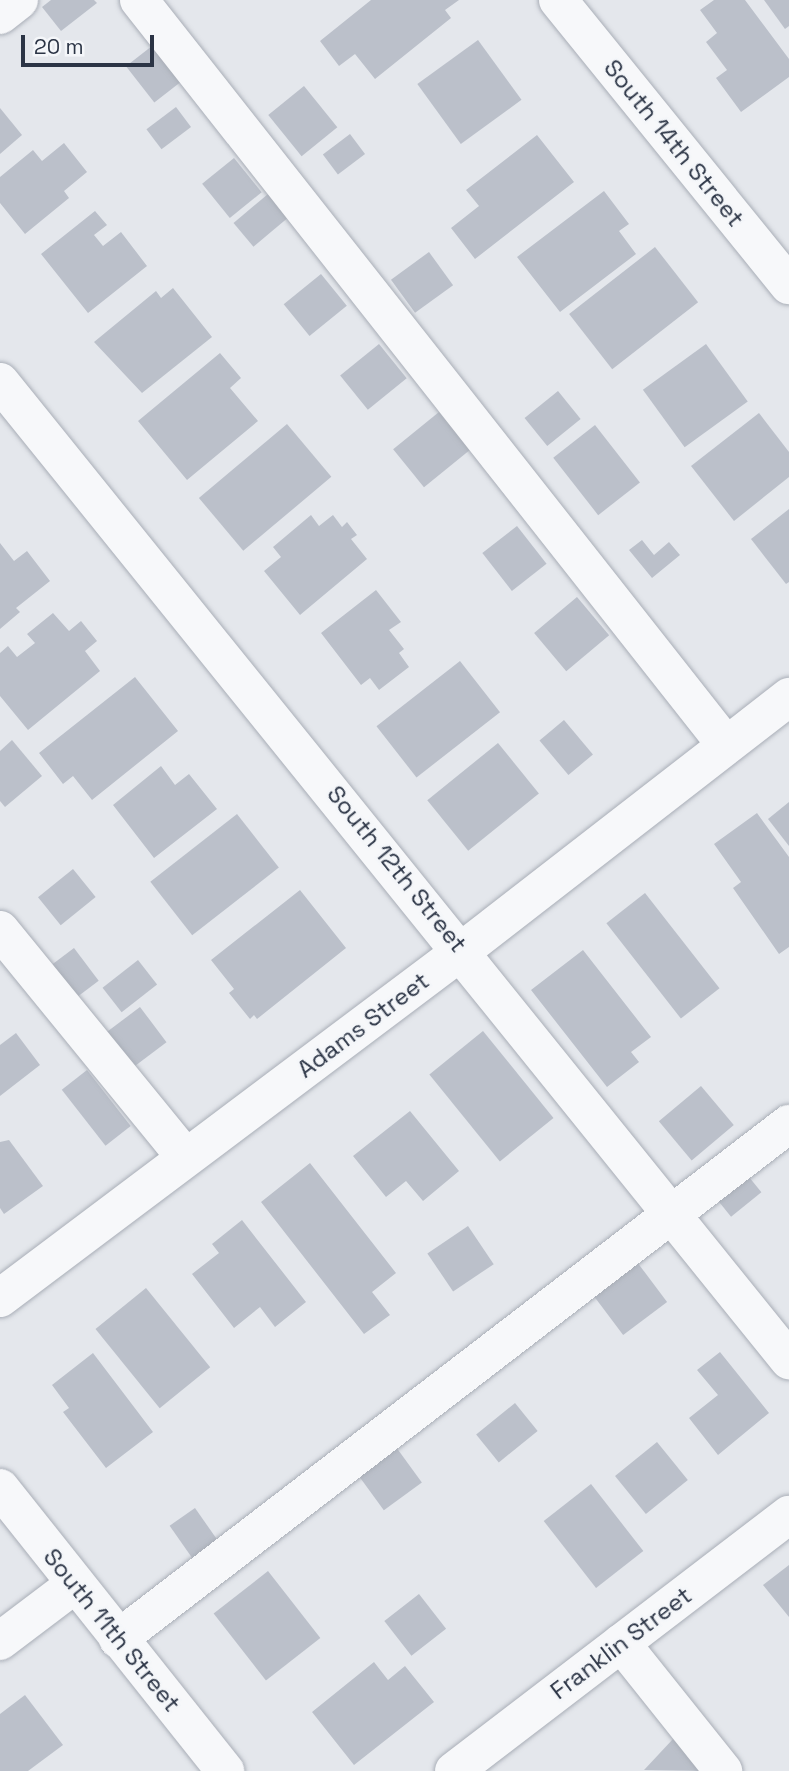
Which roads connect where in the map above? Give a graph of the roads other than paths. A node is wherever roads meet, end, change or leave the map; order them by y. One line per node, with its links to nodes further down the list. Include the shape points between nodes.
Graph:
1 (19, 0): 4 (street)
2 (138, 0): 8 (street)
3 (561, 1): 5 (street, South 14th Street)
4 (0, 15)
5 (788, 282)
6 (0, 382): 10 (street, South 12th Street)
7 (789, 697): 8 (street, Adams Street)
8 (726, 745): 10 (street, Adams Street)
9 (0, 930): 12 (street)
10 (463, 950): 12 (street, Adams Street); 13 (street, South 12th Street)
11 (789, 1124): 13 (street)
12 (185, 1157): 14 (street, Adams Street)
13 (673, 1214): 15 (street, South 12th Street); 19 (street)
14 (0, 1298)
15 (789, 1360)
16 (0, 1489): 18 (street, South 11th Street)
17 (789, 1515): 21 (street, Franklin Street)
18 (74, 1585): 19 (street, South 11th Street); 20 (street)
19 (118, 1639): 22 (street, South 11th Street)
20 (0, 1641)
21 (621, 1643): 23 (street, Franklin Street); 24 (street)
22 (225, 1771)
23 (454, 1771)
24 (723, 1771)

